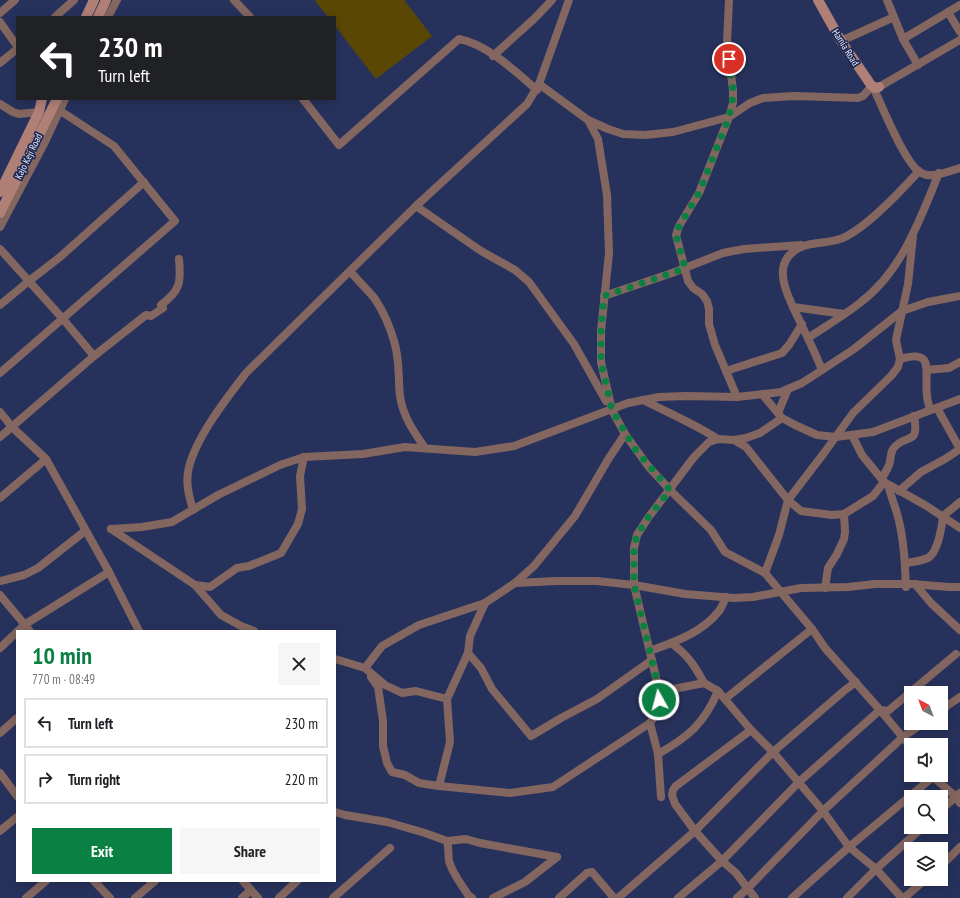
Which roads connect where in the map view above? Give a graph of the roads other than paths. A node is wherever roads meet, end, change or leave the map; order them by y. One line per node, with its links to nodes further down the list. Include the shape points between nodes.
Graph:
1 (15, 0): 14 (street)
2 (74, 0): 15 (street)
3 (94, 0): 16 (main road)
4 (106, 0): 17 (main road)
5 (117, 0): 18 (street)
6 (234, 0): 19 (street)
7 (552, 0): 28 (street)
8 (568, 0): 31 (street)
9 (729, 0): 40 (street, via 727,43 733,90)
10 (818, 0): 25 (main road, Hamia Road)
11 (887, 0): 20 (street)
12 (960, 5): 13 (street)
13 (948, 12): 22 (street); 23 (street)
14 (0, 13)
15 (56, 16)
16 (86, 16)
17 (98, 16)
18 (109, 16)
19 (249, 16)
20 (894, 17): 23 (street); 25 (street)
21 (0, 22): 26 (street)
22 (960, 32)
23 (903, 39): 30 (street)
24 (960, 40): 30 (street)
25 (841, 41): 32 (main road, Hamia Road)
26 (16, 46)
27 (16, 49): 29 (street)
28 (493, 56): 31 (street); 36 (street, via 459,39 339,145)
29 (0, 63)
30 (918, 65): 32 (street)
31 (538, 87): 41 (street); 47 (street, via 527,104)
32 (875, 87): 40 (street, via 858,98 763,98); 43 (street, via 907,158)
33 (42, 100): 39 (main road, Kajo Keji Road)
34 (56, 100): 48 (main road, Kajo Keji Road)
35 (64, 100): 38 (street)
36 (304, 100)
37 (0, 104): 39 (street, via 20,114)
38 (59, 110): 45 (street, via 114,146); 49 (street)
39 (39, 112): 46 (main road, Kajo Keji Road)
40 (729, 117): 41 (street, via 673,132 645,135 624,134); 54 (street, via 699,193 677,230 676,235)
41 (588, 120): 57 (street, via 598,139 607,195 609,253)
42 (960, 168): 44 (street)
43 (919, 171): 44 (street); 51 (street, via 865,224 846,237 832,242)
44 (939, 174): 50 (street)
45 (144, 182): 56 (street, via 60,257); 63 (street, via 175,221)
46 (0, 192)
47 (416, 206): 55 (street); 79 (street, via 481,251 515,270 529,282 574,344)
48 (0, 213)
49 (0, 227)
50 (913, 236): 61 (street, via 908,284); 62 (street, via 885,279 862,302)
51 (808, 245): 54 (street, via 734,250); 60 (street, via 794,251 787,258 783,269 783,280)
52 (0, 249): 56 (street)
53 (179, 259): 66 (street, via 179,286 161,305 163,308 151,316 146,315)
54 (685, 268): 57 (street); 71 (street, via 690,284 707,301 709,324)
55 (350, 271): 90 (street, via 375,300 384,317 399,361 400,395 404,411 409,426); 100 (street, via 246,373 229,395 200,441 189,467 187,481)
56 (28, 281): 59 (street); 63 (street)
57 (604, 296): 79 (street, via 601,362)
58 (960, 296): 61 (street, via 928,302)
59 (0, 306)
60 (793, 307): 62 (street); 64 (street)
61 (902, 311): 67 (street, via 896,340); 69 (street, via 854,349)
62 (844, 314): 65 (street)
63 (63, 319): 66 (street); 72 (street)
64 (802, 324): 65 (street); 71 (street, via 782,353)
65 (808, 338): 69 (street)
66 (94, 356): 83 (street)
67 (900, 359): 70 (street, via 910,356 921,357 926,363); 87 (street, via 891,376 853,413)
68 (960, 362): 70 (street, via 949,368)
69 (822, 370): 73 (street)
70 (927, 370): 78 (street, via 927,395)
71 (726, 371): 75 (street)
72 (0, 373)
73 (788, 389): 74 (street); 81 (street)
74 (762, 394): 75 (street); 81 (street)
75 (737, 397): 77 (street, via 686,396)
76 (960, 399): 78 (street)
77 (642, 400): 79 (street); 88 (street, via 696,425)
78 (933, 409): 82 (street); 91 (street)
79 (612, 410): 84 (street); 90 (street, via 514,446 475,452)
80 (0, 412): 83 (street)
81 (780, 415): 87 (street, via 795,425 817,434); 89 (street, via 760,433)
82 (914, 416): 85 (street, via 873,432); 94 (street, via 916,432 914,436 895,447 891,453)
83 (12, 426): 86 (street); 93 (street)
84 (625, 434): 95 (street, via 648,466); 109 (street, via 575,516 534,566)
85 (852, 435): 87 (street); 94 (street, via 862,454)
86 (0, 437)
87 (836, 437): 98 (street)
88 (718, 439): 89 (street); 95 (street, via 709,442 702,449)
89 (734, 440): 98 (street, via 746,447)
90 (425, 448): 92 (street, via 405,447 363,454)
91 (960, 449): 96 (street, via 921,472)
92 (304, 457): 100 (street, via 280,465); 111 (street, via 300,476 302,509 298,524 281,554 250,566 237,568 210,587)
93 (46, 459): 97 (street); 104 (street)
94 (885, 482): 96 (street); 101 (street, via 873,496); 105 (street, via 898,517)
95 (670, 490): 107 (street, via 711,530 725,552); 112 (street, via 637,535 634,548)
96 (899, 491): 102 (street)
97 (0, 498)
98 (788, 500): 101 (street, via 801,511); 107 (street)
99 (960, 502): 102 (street)
100 (192, 510): 111 (street, via 172,522 111,529)
101 (844, 514): 114 (street, via 844,539 828,568)
102 (943, 516): 103 (street); 105 (street, via 938,541 929,557)
103 (960, 528)
104 (85, 531): 106 (street); 108 (street, via 38,568 24,575)
105 (905, 563): 115 (street)
106 (109, 572): 121 (street); 122 (street)
107 (765, 573): 116 (street)
108 (0, 581)
109 (515, 583): 112 (street, via 597,581); 119 (street)
110 (915, 584): 113 (street); 114 (street); 124 (street)
111 (195, 585): 123 (street, via 221,615)
112 (634, 585): 118 (street, via 685,594); 128 (street)
113 (960, 586)
114 (825, 588): 116 (street, via 801,588)
115 (906, 588)
116 (781, 592): 118 (street, via 744,598); 120 (street)
117 (0, 595): 121 (street)
118 (726, 597): 126 (street, via 719,611 708,622)
119 (485, 603): 129 (street, via 470,636); 133 (street, via 419,625 382,646)
120 (812, 629): 134 (street, via 825,648); 140 (street)
121 (22, 630)
122 (136, 630)
123 (251, 630)
124 (960, 630)
125 (16, 635): 127 (street)
126 (672, 643): 128 (street); 135 (street, via 683,651)
127 (0, 648)
128 (650, 651): 132 (street)
129 (468, 652): 132 (street, via 481,668 492,689 531,736 597,699); 139 (street)
130 (956, 654): 142 (street, via 888,711)
131 (336, 658): 133 (street)
132 (652, 660): 137 (street)
133 (366, 668): 139 (street, via 385,685 402,693 416,691); 155 (street, via 378,687 384,746 392,772 405,775 419,783)
134 (856, 682): 142 (street); 149 (street)
135 (704, 683): 136 (street); 137 (street)
136 (718, 691): 140 (street); 150 (street, via 700,724)
137 (658, 692): 144 (street, via 656,715)
138 (960, 697): 141 (street)
139 (447, 699): 155 (street, via 450,742)
140 (725, 699): 145 (street)
141 (948, 705)
142 (880, 710): 148 (street); 152 (street)
143 (16, 719): 147 (street)
144 (650, 723): 150 (street); 155 (street, via 553,787 510,793)
145 (751, 730): 149 (street); 164 (street, via 673,790 675,804)
146 (914, 730): 148 (street)
147 (0, 733)
148 (904, 737): 160 (street)
149 (773, 752): 152 (street); 164 (street)
150 (658, 754): 157 (street)
151 (0, 773): 156 (street)
152 (800, 782): 160 (street); 171 (street)
153 (925, 782): 167 (street)
154 (939, 782): 158 (street)
155 (439, 786)
156 (16, 795)
157 (661, 797)
158 (958, 797): 159 (street)
159 (948, 805)
160 (823, 811): 167 (street); 179 (street)
161 (336, 812): 166 (street, via 425,832)
162 (16, 818): 163 (street)
163 (0, 831)
164 (695, 831): 171 (street); 192 (street)
165 (915, 834): 172 (street)
166 (447, 841): 188 (street, via 449,860 454,873); 189 (street, via 466,840 557,857 525,882)
167 (849, 847): 172 (street); 196 (street)
168 (390, 848): 187 (street)
169 (960, 848): 170 (street)
170 (948, 859)
171 (722, 860): 179 (street, via 736,873); 193 (street)
172 (876, 869): 197 (street); 198 (street)
173 (45, 882): 181 (street)
174 (95, 882): 182 (street)
175 (154, 882): 183 (street)
176 (244, 882): 180 (street)
177 (296, 882): 186 (street)
178 (918, 886): 198 (street)
179 (747, 889): 194 (street); 195 (street)
180 (251, 890): 184 (street); 185 (street)
181 (26, 898)
182 (110, 898)
183 (135, 898)
184 (242, 898)
185 (258, 898)
186 (279, 898)
187 (333, 898)
188 (472, 898)
189 (493, 898)
190 (559, 898): 191 (street, via 587,873 592,872)
191 (614, 898)
192 (618, 898)
193 (678, 898)
194 (737, 898)
195 (755, 898)
196 (792, 898)
197 (847, 898)
198 (903, 898)

